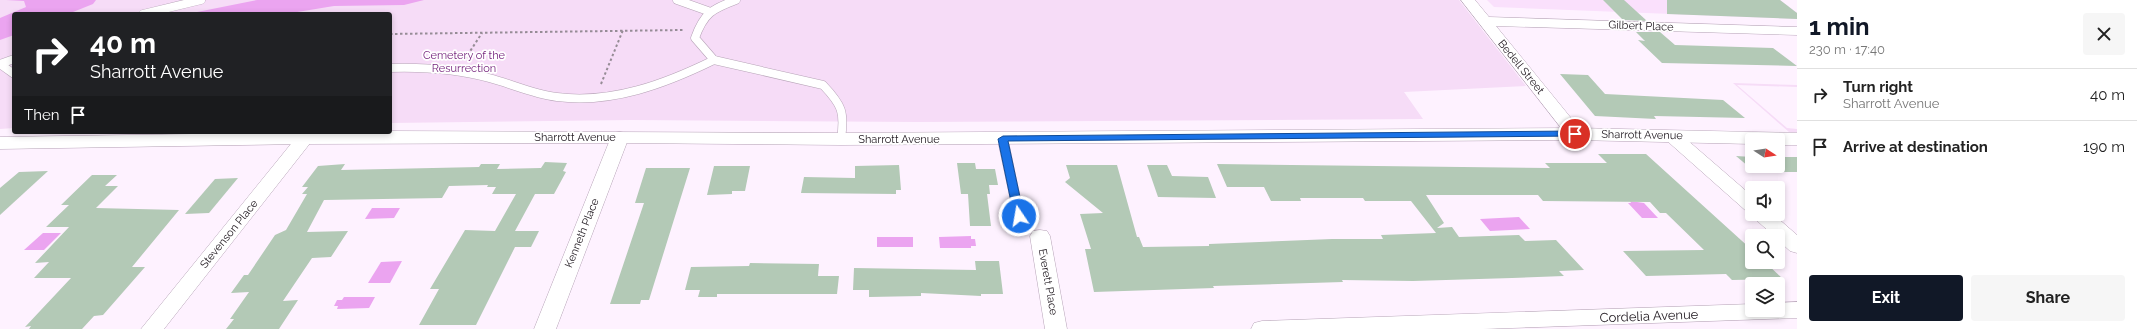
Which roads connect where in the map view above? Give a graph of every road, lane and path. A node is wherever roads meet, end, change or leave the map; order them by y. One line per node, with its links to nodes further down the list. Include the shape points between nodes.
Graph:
1 (201, 0): 5 (lane)
2 (677, 0): 6 (lane)
3 (736, 0): 6 (lane)
4 (1468, 0): 8 (street, Bedell Street)
5 (164, 4): 7 (lane)
6 (708, 11): 15 (lane, via 699,24 695,38)
7 (147, 12)
8 (1484, 21): 11 (street, Gilbert Place); 21 (street, Bedell Street)
9 (688, 29): 10 (path)
10 (623, 30): 12 (path); 20 (path)
11 (1797, 30)
12 (482, 33): 13 (path); 17 (path)
13 (392, 34)
14 (12, 60): 16 (lane)
15 (714, 60): 18 (lane, via 667,82 644,89 611,96 579,98 533,93 507,83 462,72 434,68); 25 (lane, via 823,85 836,98 845,114)
16 (0, 64): 19 (lane)
17 (461, 65)
18 (392, 68)
19 (12, 73)
20 (600, 84)
21 (1575, 134): 22 (street, Sharrott Avenue); 26 (street, Sharrott Avenue)
22 (1672, 136): 27 (street, Sharrott Avenue); 29 (street)
23 (620, 137): 24 (street, Sharrott Avenue); 25 (street, Sharrott Avenue); 36 (street, Kenneth Place)
24 (305, 138): 28 (street, Sharrott Avenue); 35 (street, Stevenson Place)
25 (841, 139): 26 (street, Sharrott Avenue)
26 (1003, 139): 30 (lane)
27 (1797, 140)
28 (0, 143)
29 (1745, 200)
30 (1019, 216)
31 (1769, 221): 33 (street)
32 (1040, 236): 37 (street, Everett Place)
33 (1797, 246)
34 (1797, 310): 38 (street, Cordelia Avenue)
35 (152, 329)
36 (545, 329)
37 (1056, 329)
38 (1262, 329)

